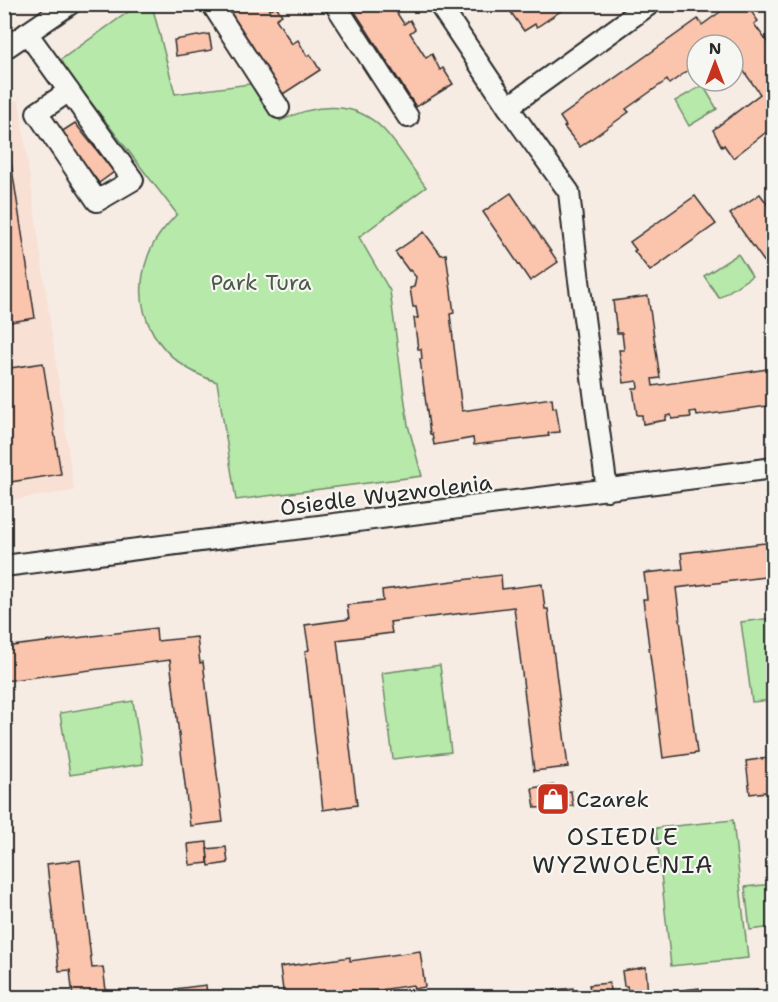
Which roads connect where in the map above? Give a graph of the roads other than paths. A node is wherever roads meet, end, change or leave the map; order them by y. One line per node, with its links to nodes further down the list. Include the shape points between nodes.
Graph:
1 (70, 4): 6 (street)
2 (212, 4): 10 (street)
3 (335, 4): 11 (street)
4 (439, 4): 9 (street)
5 (650, 4): 9 (street)
6 (27, 33): 7 (street); 8 (street)
7 (4, 49)
8 (69, 91): 8 (street, via 133,180 97,201 30,111)
9 (508, 107): 13 (street, via 569,192)
10 (279, 108)
11 (408, 117)
12 (774, 468): 13 (street, Osiedle Wyzwolenia)
13 (607, 490): 14 (street, Osiedle Wyzwolenia)
14 (4, 566)

